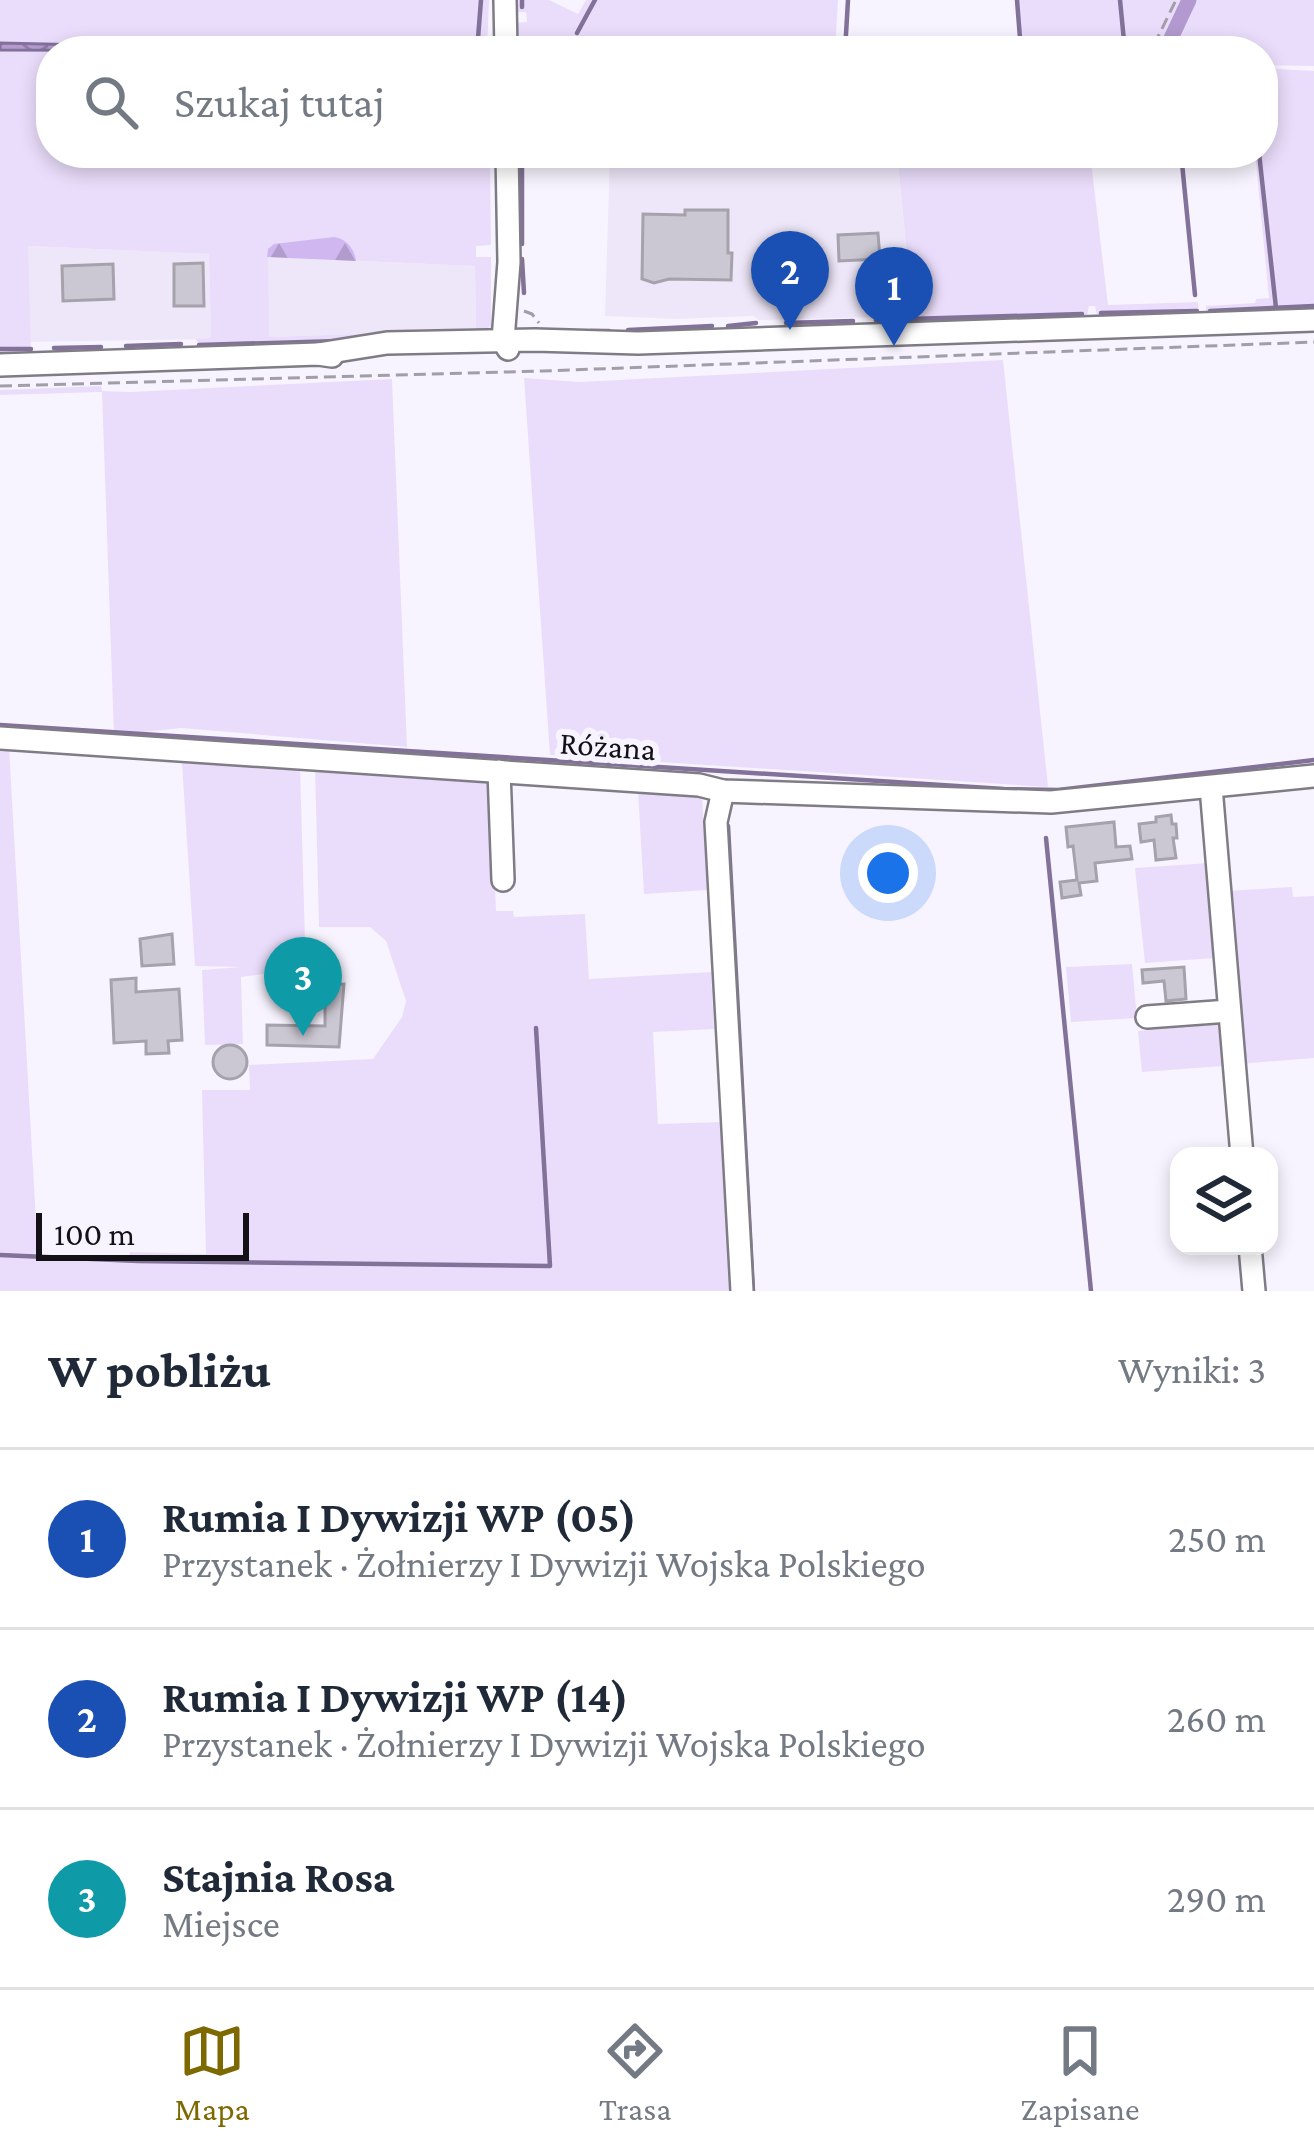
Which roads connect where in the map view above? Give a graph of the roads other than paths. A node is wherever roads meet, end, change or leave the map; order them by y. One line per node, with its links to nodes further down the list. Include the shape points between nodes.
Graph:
1 (505, 0): 2 (street)
2 (506, 36)
3 (507, 168): 5 (street)
4 (1314, 320): 5 (street, via 570,352)
5 (511, 345): 6 (street)
6 (0, 365)
7 (0, 738): 8 (street, Różana)
8 (499, 771): 11 (street, Różana); 12 (street)
9 (1314, 776): 10 (street, Różana)
10 (1211, 787): 11 (street, Różana, via 1051,802); 13 (street)
11 (723, 791): 17 (street, via 716,822)
12 (502, 880)
13 (1229, 1011): 14 (street); 15 (street)
14 (1147, 1017)
15 (1240, 1147)
16 (1251, 1255): 18 (street)
17 (742, 1291)
18 (1254, 1291)

